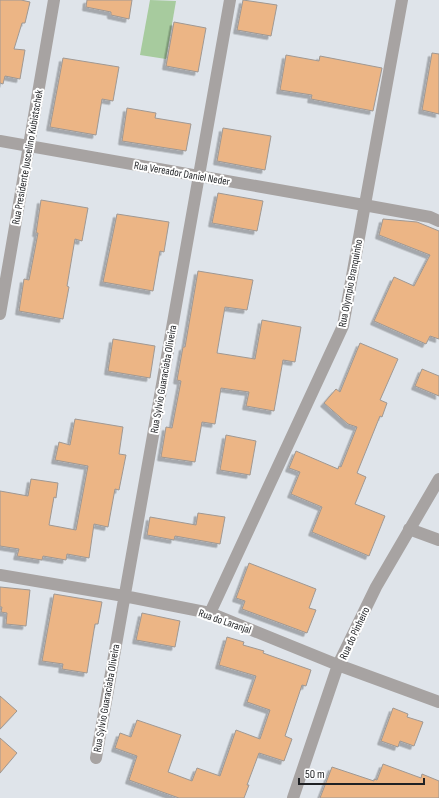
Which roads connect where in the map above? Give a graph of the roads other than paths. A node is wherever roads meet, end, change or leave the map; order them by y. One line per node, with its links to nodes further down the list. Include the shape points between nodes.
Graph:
1 (54, 0): 5 (street, Rua Presidente Juscelino Kubistschek)
2 (230, 0): 6 (street, Rua Sylvio Guaraciaba Oliveira)
3 (402, 0): 7 (street, Rua Olympio Branquinho)
4 (0, 141): 5 (street, Rua Vereador Daniel Neder)
5 (29, 146): 6 (street, Rua Vereador Daniel Neder); 10 (street, Rua Presidente Juscelino Kubistschek)
6 (199, 176): 7 (street, Rua Vereador Daniel Neder); 15 (street, Rua Sylvio Guaraciaba Oliveira)
7 (364, 205): 9 (street, Rua Vereador Daniel Neder); 16 (street, Rua Olympio Branquinho, via 343,326)
8 (439, 208): 9 (street)
9 (435, 219)
10 (0, 314)
11 (439, 479): 12 (street, Rua do Pinheiro)
12 (409, 529): 13 (street); 17 (street, Rua do Pinheiro, via 376,587)
13 (439, 540)
14 (0, 575): 15 (street, Rua do Laranjal)
15 (124, 596): 16 (street, Rua do Laranjal); 19 (street, Rua Sylvio Guaraciaba Oliveira)
16 (210, 613): 17 (street, Rua do Laranjal)
17 (338, 665): 18 (street, Rua do Laranjal); 20 (street, Rua do Pinheiro)
18 (439, 702)
19 (96, 758)
20 (293, 798)

